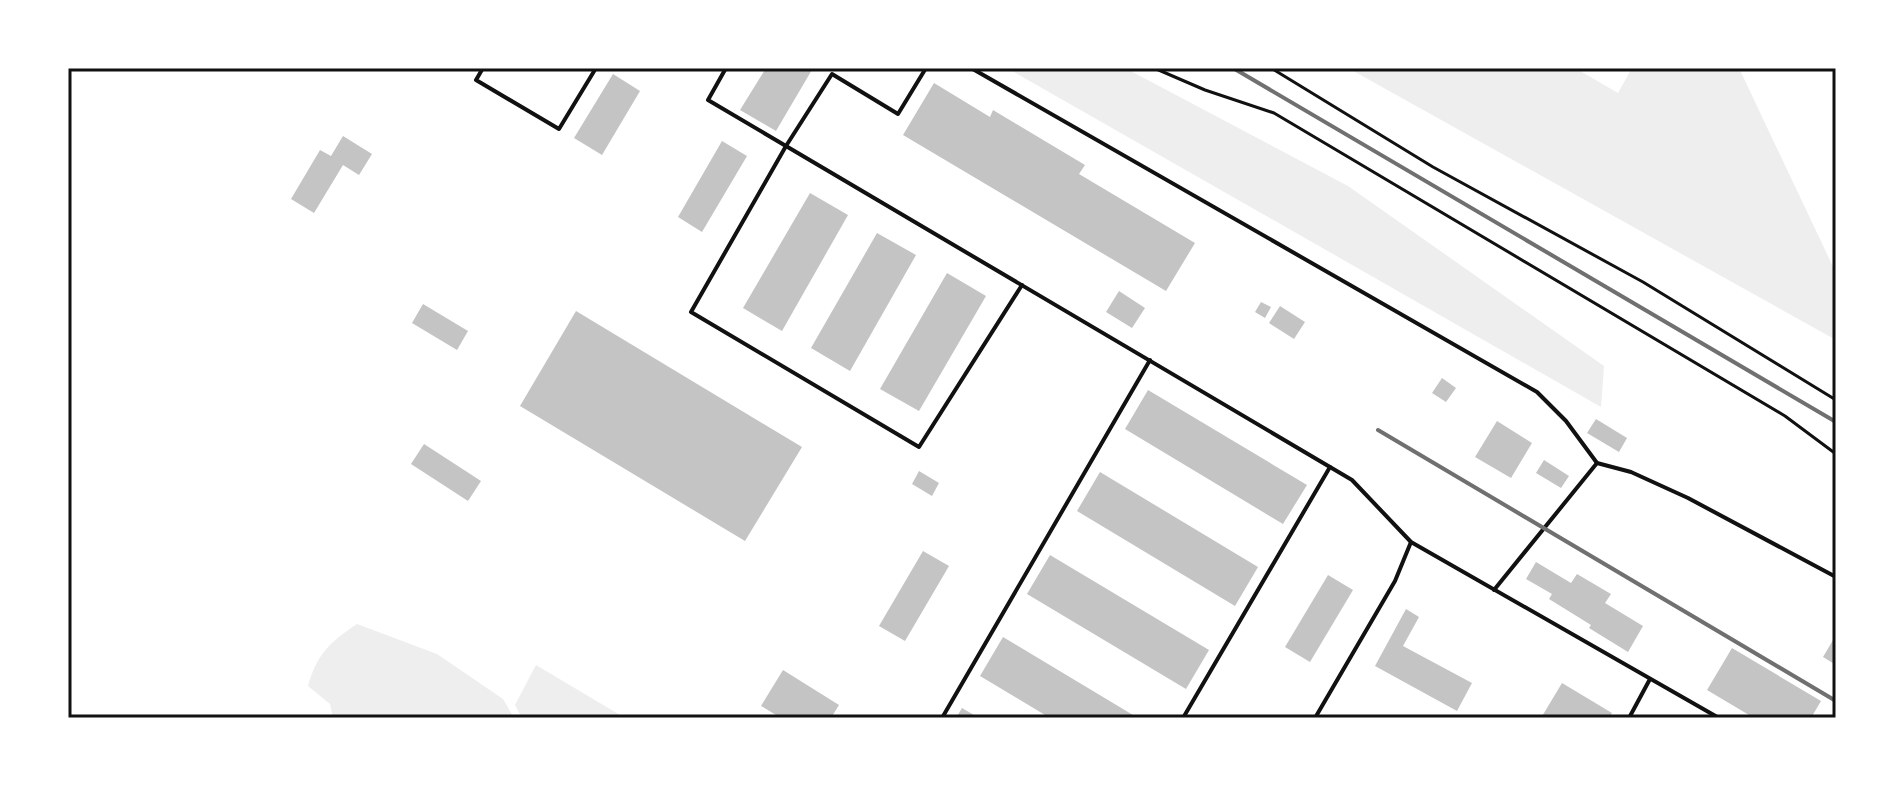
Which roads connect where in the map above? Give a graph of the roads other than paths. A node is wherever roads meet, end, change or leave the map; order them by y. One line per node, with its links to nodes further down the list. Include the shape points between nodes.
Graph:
1 (483, 68): 2 (lane, via 476,80 559,129)
2 (596, 68)
3 (726, 68): 6 (lane, via 708,100)
4 (926, 68): 6 (lane, via 898,114 832,74)
5 (971, 68): 9 (lane, via 1537,392)
6 (786, 146): 7 (lane); 7 (lane, via 691,312 919,447)
7 (1022, 285): 8 (lane)
8 (1150, 360): 10 (lane); 15 (lane)
9 (1597, 463): 12 (lane, via 1688,498); 13 (lane)
10 (1330, 467): 11 (lane, via 1352,480); 16 (lane)
11 (1411, 542): 13 (lane); 17 (lane, via 1395,581)
12 (1836, 577)
13 (1494, 590): 14 (lane)
14 (1650, 679): 18 (lane); 19 (lane)
15 (942, 718)
16 (1183, 718)
17 (1315, 718)
18 (1629, 718)
19 (1719, 718)

